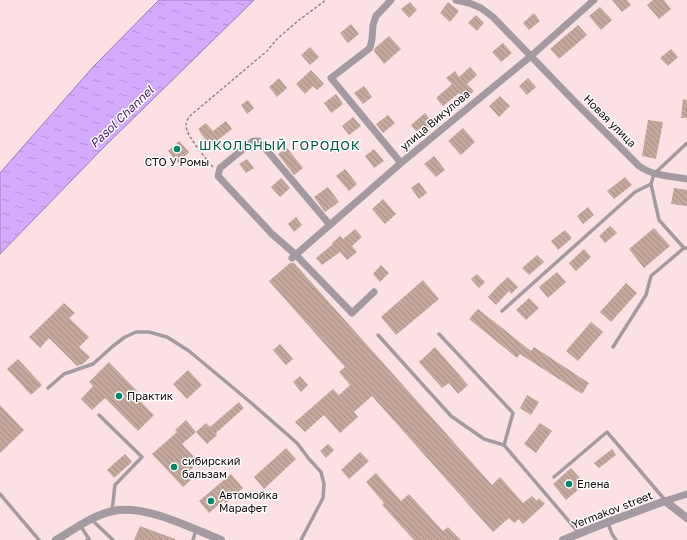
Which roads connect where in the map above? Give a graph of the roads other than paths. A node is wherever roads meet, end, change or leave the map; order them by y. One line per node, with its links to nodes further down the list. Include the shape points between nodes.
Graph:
1 (391, 0): 6 (street, via 376,16 370,48 331,78)
2 (456, 0): 4 (street, Новая улица, via 487,12)
3 (594, 0): 4 (street, улица Викулова)
4 (530, 56): 6 (street, улица Викулова); 7 (street, Новая улица, via 639,166)
5 (687, 143): 7 (lane)
6 (401, 163): 10 (street, улица Викулова)
7 (654, 174): 8 (street, Новая улица); 9 (lane)
8 (687, 179)
9 (651, 184): 11 (lane, via 659,220); 14 (lane, via 635,192)
10 (330, 224): 12 (street, улица Викулова); 12 (street, via 259,141 253,141 220,168 218,176)
11 (685, 248): 17 (lane, via 651,276 646,295)
12 (294, 256): 13 (street, via 352,313)
13 (374, 292)
14 (502, 311)
15 (439, 334): 20 (lane, via 513,413)
16 (378, 335): 20 (lane, via 451,416 484,439)
17 (613, 347)
18 (48, 388): 38 (lane, via 64,374 93,364 125,337 136,332 149,332 167,337 189,350 297,443 321,472 324,484 323,498)
19 (99, 415): 25 (lane, via 142,457 115,485)
20 (504, 445): 31 (lane)
21 (554, 476): 24 (lane, via 607,432)
22 (0, 494): 32 (lane)
23 (687, 494): 24 (street)
24 (665, 501): 26 (street, Yermakov street); 28 (street, Yermakov street)
25 (112, 511): 27 (street); 30 (street, via 139,510)
26 (687, 518)
27 (92, 519): 29 (street); 35 (lane)
28 (608, 522): 31 (street, Yermakov street); 40 (lane)
29 (80, 525): 33 (street); 34 (lane, via 89,539)
30 (196, 530): 36 (lane); 37 (street)
31 (579, 533): 39 (street, Yermakov street)
32 (39, 540)
33 (56, 540)
34 (87, 540)
35 (113, 540)
36 (193, 540)
37 (221, 540)
38 (301, 540)
39 (563, 540)
40 (616, 540)

